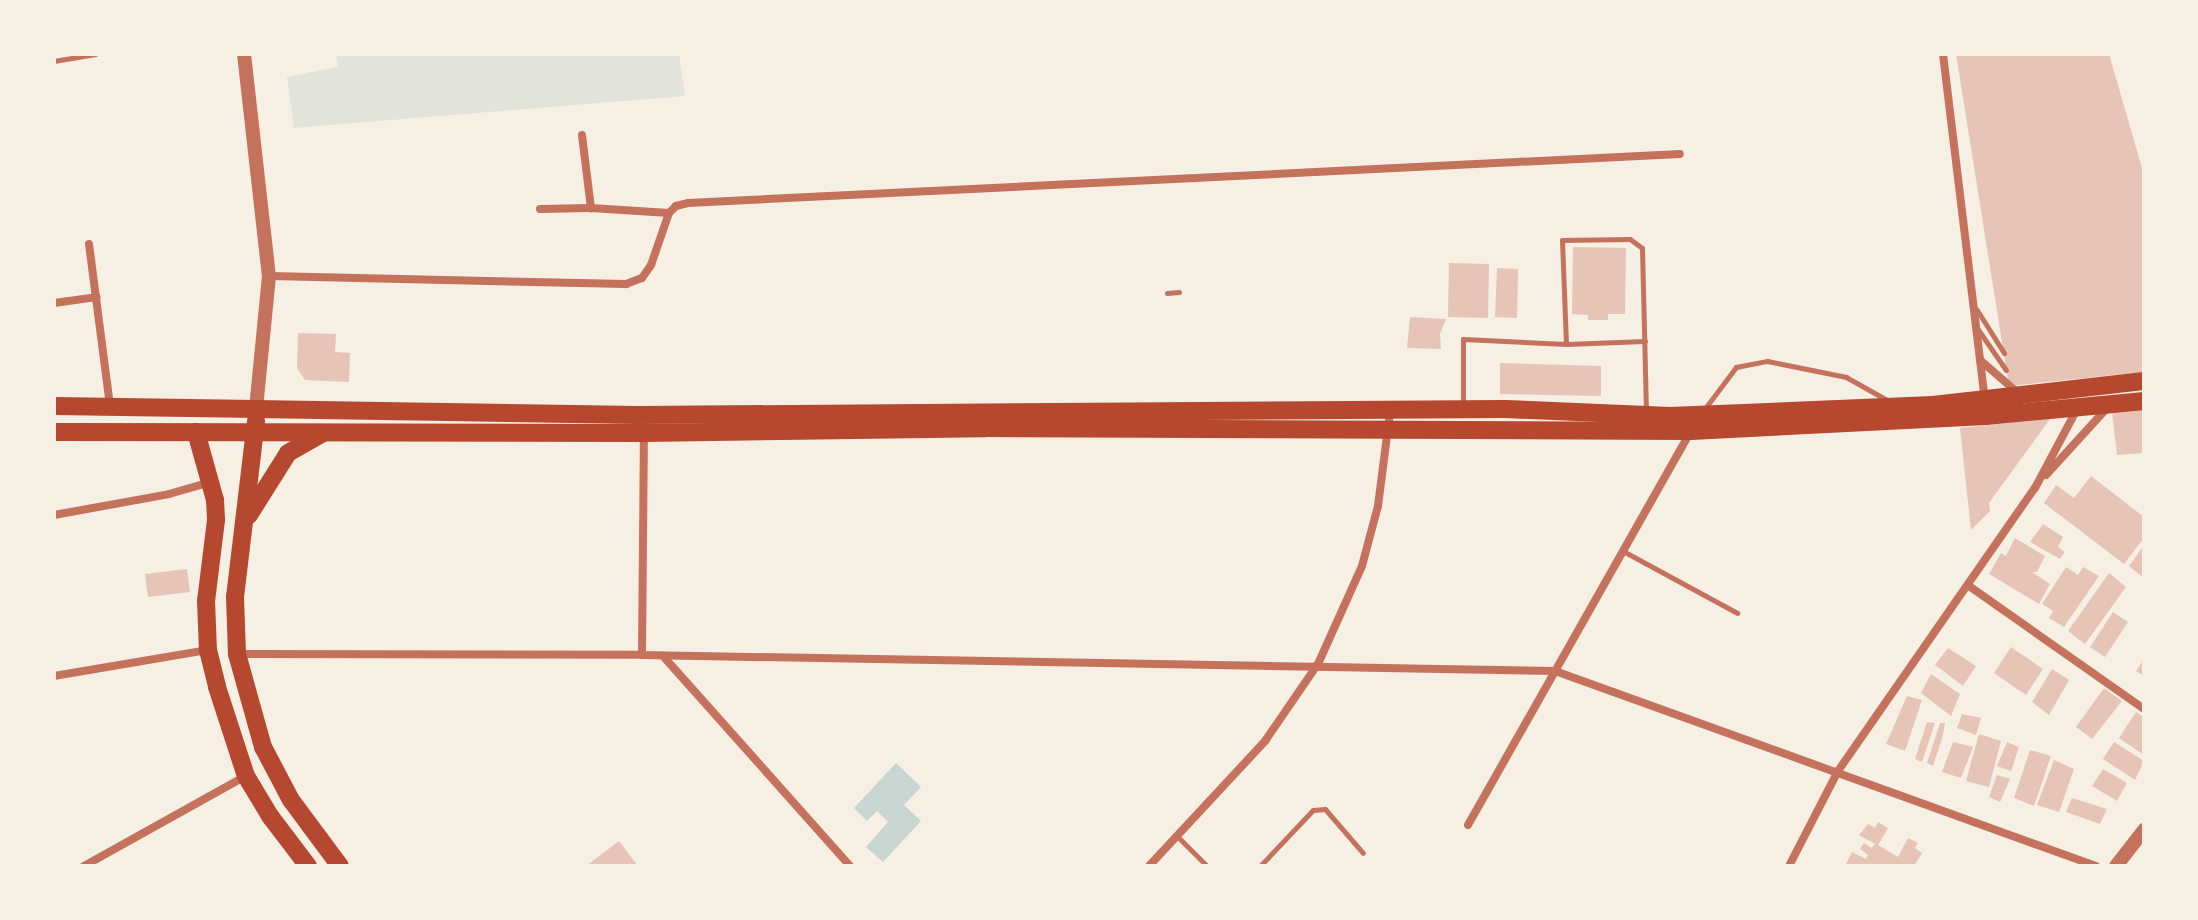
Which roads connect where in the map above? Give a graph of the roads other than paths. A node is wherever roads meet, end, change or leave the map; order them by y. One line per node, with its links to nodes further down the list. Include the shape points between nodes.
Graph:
1 (95, 54): 4 (lane)
2 (244, 54): 11 (street)
3 (1943, 54): 16 (street)
4 (54, 61)
5 (582, 135): 7 (street)
6 (1680, 154): 9 (street, via 688,203)
7 (591, 208): 8 (street); 9 (street)
8 (540, 209)
9 (669, 213): 11 (street, via 651,265 642,278 626,284)
10 (89, 244): 14 (street)
11 (269, 276): 32 (street)
12 (1179, 292): 13 (lane)
13 (1167, 293)
14 (97, 297): 15 (street); 29 (street)
15 (54, 303)
16 (1972, 303): 17 (street); 20 (lane)
17 (1974, 324): 21 (street); 22 (lane)
18 (1645, 341): 19 (lane); 19 (lane, via 1642,248 1630,239 1562,240); 35 (lane)
19 (1566, 344): 33 (lane, via 1463,339)
20 (2004, 353)
21 (1980, 360): 24 (street); 31 (street)
22 (2006, 370)
23 (2144, 381): 24 (main road)
24 (2021, 394): 31 (main road)
25 (2144, 401): 26 (main road)
26 (2110, 404): 30 (main road); 44 (street)
27 (54, 406): 29 (main road)
28 (1898, 406): 31 (main road); 36 (main road); 36 (lane, via 1846,377 1767,361 1736,367)
29 (110, 407): 32 (main road)
30 (2079, 407): 31 (main road); 44 (street)
31 (1985, 408): 36 (main road)
32 (256, 409): 37 (main road); 38 (main road)
33 (1463, 410): 34 (main road); 35 (main road); 39 (lane)
34 (1390, 421): 37 (main road, via 985,428); 39 (main road); 54 (street, via 1378,506 1362,566)
35 (1646, 423): 36 (main road); 39 (main road)
36 (1696, 423): 47 (street)
37 (644, 424): 40 (main road); 52 (street)
38 (255, 430): 40 (main road); 42 (main road); 46 (main road)
39 (1464, 430)
40 (329, 431): 46 (main road, via 288,453)
41 (54, 432): 42 (main road)
42 (196, 432): 43 (main road)
43 (212, 482): 45 (street); 50 (main road, via 216,520 206,601)
44 (2035, 488): 48 (street)
45 (54, 515)
46 (244, 525): 51 (main road, via 235,597)
47 (1623, 551): 49 (lane); 55 (street)
48 (1969, 586): 57 (street); 58 (street)
49 (1737, 613)
50 (208, 650): 56 (street); 59 (main road)
51 (237, 654): 52 (street); 66 (main road, via 263,747 291,800)
52 (642, 655): 53 (street)
53 (663, 656): 54 (street); 67 (street)
54 (1318, 664): 55 (street); 62 (street, via 1265,741)
55 (1555, 671): 58 (street); 60 (street)
56 (54, 676)
57 (2144, 709)
58 (1838, 771): 71 (street); 72 (street)
59 (246, 776): 64 (street); 65 (main road)
60 (1468, 825)
61 (2144, 830): 73 (street)
62 (1177, 836): 68 (street); 69 (lane)
63 (1363, 853): 70 (lane, via 1325,809 1313,810)
64 (84, 866)
65 (308, 866)
66 (340, 866)
67 (850, 866)
68 (1149, 866)
69 (1207, 866)
70 (1260, 866)
71 (1789, 866)
72 (2096, 866)
73 (2116, 866)

